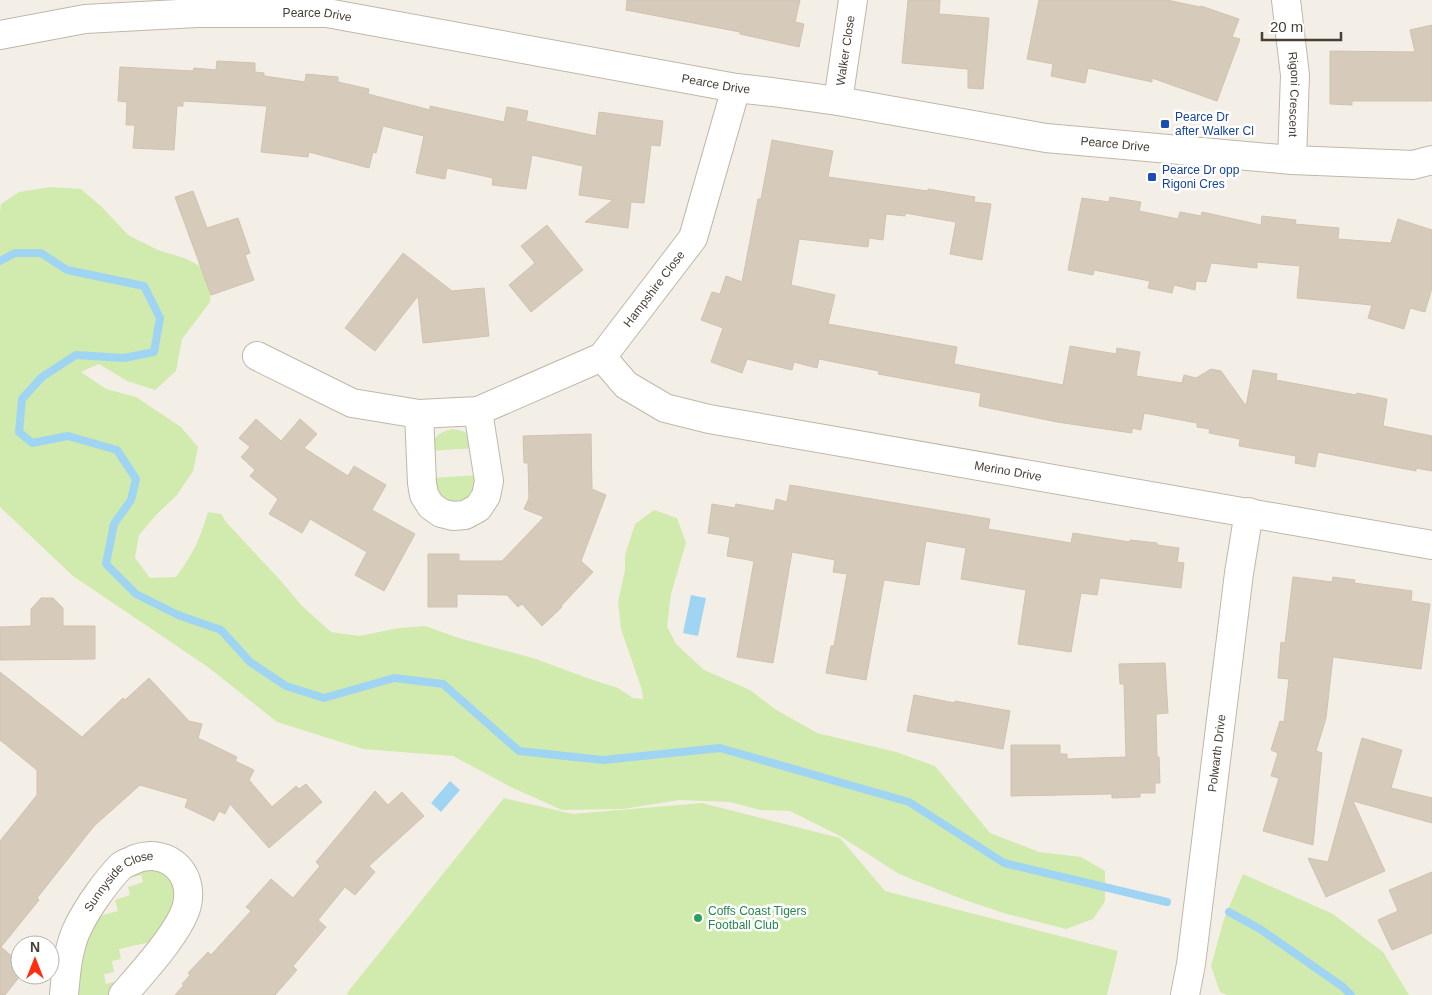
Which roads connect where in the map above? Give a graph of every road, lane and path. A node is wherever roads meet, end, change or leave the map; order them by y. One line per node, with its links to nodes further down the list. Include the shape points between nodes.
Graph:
1 (852, 0): 5 (street, Walker Close)
2 (1286, 0): 6 (street, Rigoni Crescent, via 1295,75)
3 (0, 35): 4 (street, Pearce Drive, via 85,19 197,13 327,13)
4 (736, 88): 5 (street, Pearce Drive); 9 (street, Hampshire Close, via 693,238)
5 (838, 101): 6 (street, Pearce Drive, via 1046,138)
6 (1292, 160): 7 (street, Pearce Drive, via 1413,165)
7 (1432, 160)
8 (257, 356): 11 (street, Hampshire Close, via 352,403)
9 (602, 357): 10 (street, Hampshire Close); 12 (street, Merino Drive, via 626,384 666,408 710,419)
10 (478, 411): 11 (street, Hampshire Close); 11 (street, via 489,482 486,496 478,508 465,515 453,516 431,506 424,495)
11 (419, 414)
12 (1249, 512): 13 (street, Merino Drive); 16 (street, Polwarth Drive, via 1238,573)
13 (1432, 545)
14 (64, 995): 15 (street, Sunnyside Close, via 70,950 78,925 104,885 123,865 141,856 167,859 185,878 187,905 172,933)
15 (124, 995)
16 (1185, 995)

